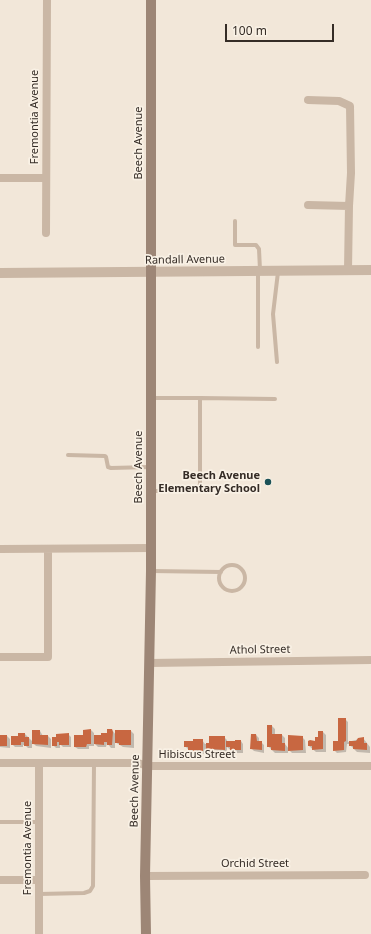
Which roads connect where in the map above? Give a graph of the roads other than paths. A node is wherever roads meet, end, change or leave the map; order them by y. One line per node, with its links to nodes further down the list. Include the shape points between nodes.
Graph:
1 (46, 0): 5 (street, Fremontia Avenue)
2 (151, 0): 15 (main road, Beech Avenue)
3 (308, 100): 7 (street, via 339,101 350,106)
4 (0, 178): 5 (street)
5 (46, 178): 9 (street, Fremontia Avenue)
6 (308, 205): 7 (street)
7 (349, 206): 10 (street)
8 (235, 221): 12 (lane, via 235,245 256,245 259,249)
9 (46, 233)
10 (348, 270): 11 (street, Randall Avenue); 13 (street, Randall Avenue)
11 (371, 270)
12 (259, 271): 13 (street, Randall Avenue); 15 (street, Randall Avenue); 16 (lane)
13 (278, 271): 17 (lane, via 273,314)
14 (0, 273): 15 (street, Randall Avenue)
15 (151, 273): 18 (main road, Beech Avenue)
16 (258, 347)
17 (277, 362)
18 (150, 398): 19 (lane); 22 (main road, Beech Avenue)
19 (200, 398): 20 (lane); 23 (lane, via 200,485 191,491)
20 (275, 399)
21 (68, 455): 22 (lane, via 105,456 108,467 111,468)
22 (151, 467): 23 (main road, Beech Avenue)
23 (151, 490): 24 (main road, Beech Avenue)
24 (151, 548): 26 (street); 27 (main road, Beech Avenue)
25 (0, 549): 26 (street)
26 (48, 549): 29 (street, via 48,657)
27 (151, 571): 28 (lane); 31 (main road, Beech Avenue)
28 (221, 572): 28 (lane, via 227,566 239,567 244,574 245,582 236,590 224,588 219,580)
29 (0, 657)
30 (371, 660): 31 (street, Athol Street)
31 (149, 663): 35 (main road, Beech Avenue)
32 (0, 763): 33 (street, Hibiscus Street)
33 (39, 763): 34 (street, Hibiscus Street); 38 (street, Fremontia Avenue)
34 (94, 763): 35 (street, Hibiscus Street, via 138,763); 43 (lane, via 93,886 90,891 84,893)
35 (148, 766): 36 (street, Hibiscus Street); 40 (main road, Beech Avenue)
36 (371, 766)
37 (0, 822): 38 (lane)
38 (39, 822): 42 (street, Fremontia Avenue)
39 (365, 875): 40 (street, Orchid Street)
40 (145, 876): 45 (main road, Beech Avenue)
41 (0, 880): 42 (street)
42 (39, 880): 43 (street, Fremontia Avenue)
43 (39, 894): 44 (street, Fremontia Avenue)
44 (39, 934)
45 (146, 934)

